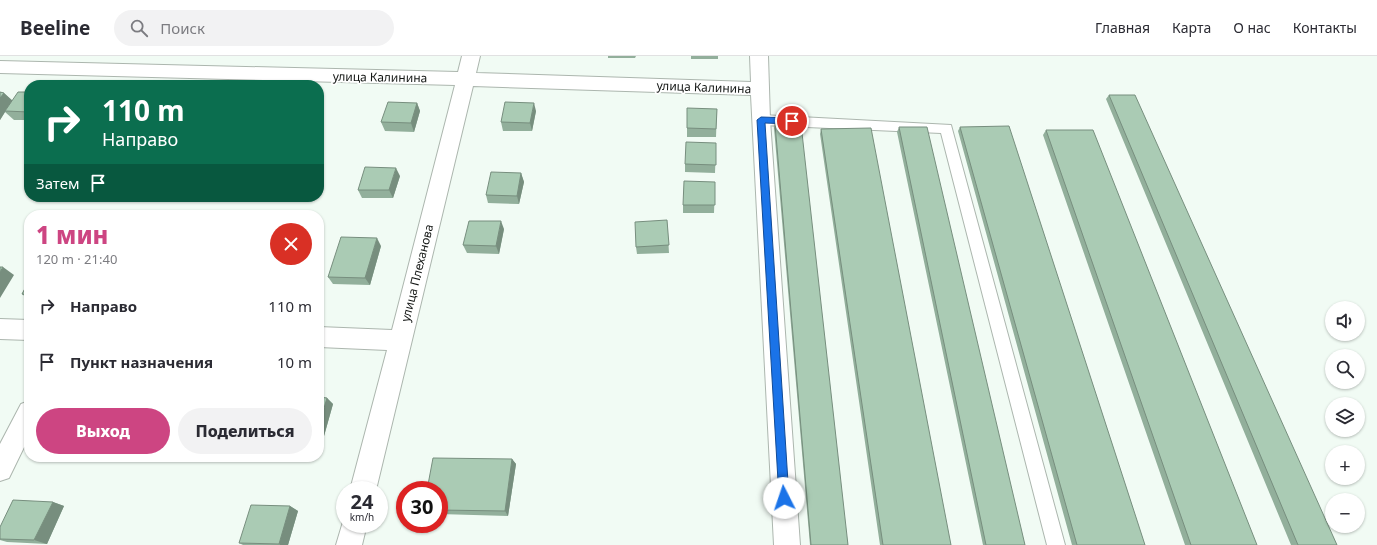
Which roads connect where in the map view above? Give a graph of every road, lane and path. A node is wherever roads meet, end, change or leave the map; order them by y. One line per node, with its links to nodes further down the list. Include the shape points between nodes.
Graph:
1 (223, 56): 5 (street)
2 (471, 56): 6 (street, улица Плеханова)
3 (759, 56): 7 (street)
4 (0, 66): 5 (street, улица Калинина)
5 (214, 73): 6 (street, улица Калинина)
6 (465, 79): 7 (street, улица Калинина); 12 (street, улица Плеханова)
7 (760, 89): 8 (street)
8 (761, 120): 18 (street); 19 (lane, via 946,128)
9 (0, 329): 10 (street)
10 (24, 330)
11 (324, 337): 12 (street)
12 (400, 340): 15 (street, улица Плеханова)
13 (24, 422): 14 (street)
14 (0, 469)
15 (364, 481)
16 (352, 533): 17 (street)
17 (349, 545)
18 (787, 545)
19 (1056, 545)

